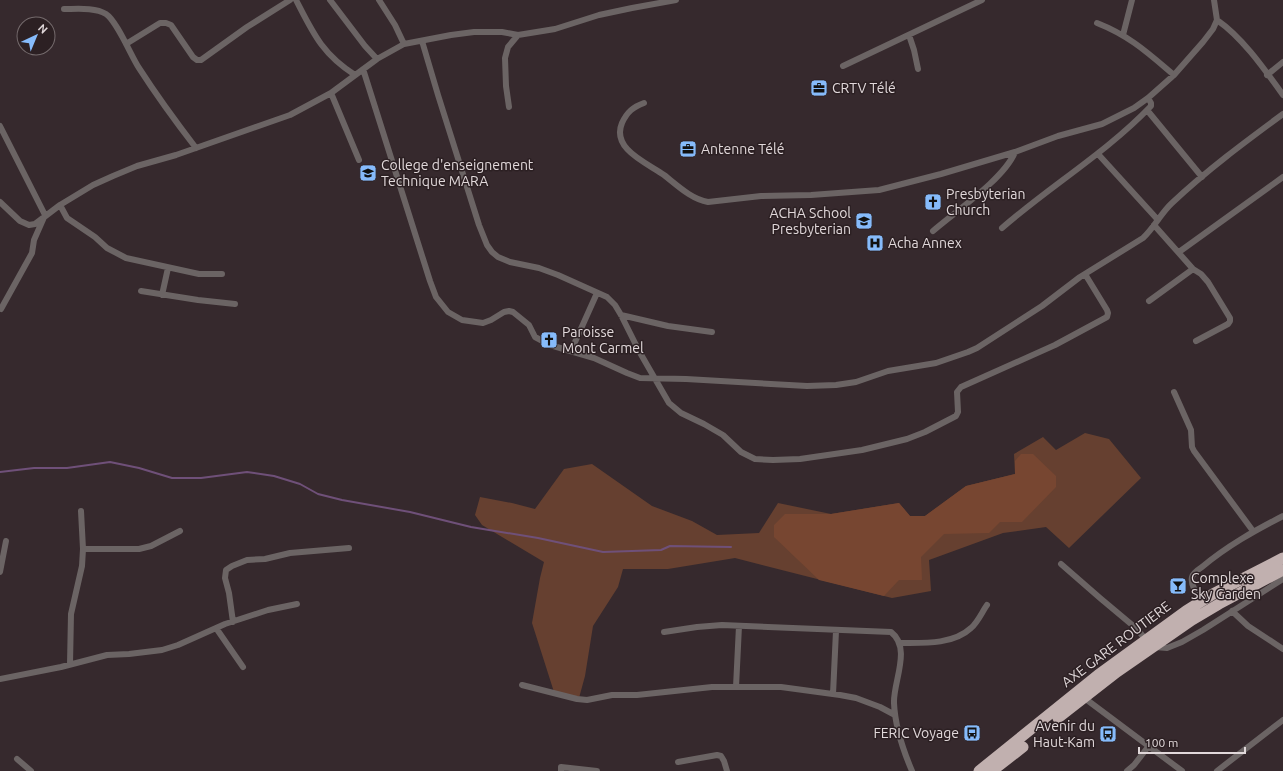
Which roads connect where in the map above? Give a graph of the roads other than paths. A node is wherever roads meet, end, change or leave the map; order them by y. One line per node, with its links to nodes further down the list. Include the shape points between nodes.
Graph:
1 (290, 0): 16 (street, via 201,60 193,57 171,25 166,23 160,23)
2 (296, 0): 23 (street, via 327,53 340,66)
3 (330, 0): 18 (street)
4 (379, 0): 17 (street)
5 (676, 0): 12 (street)
6 (982, 0): 13 (street)
7 (1132, 0): 14 (street)
8 (1214, 0): 10 (street)
9 (64, 9): 16 (street, via 97,10 106,14)
10 (1218, 20): 24 (street, via 1213,30); 25 (street, via 1232,32)
11 (1098, 23): 14 (street)
12 (518, 35): 15 (street, via 489,32 451,35); 30 (street, via 508,47 505,58)
13 (909, 35): 20 (street); 22 (street)
14 (1123, 35): 24 (street)
15 (422, 41): 17 (street); 52 (street, via 487,245 492,252 510,262 539,268)
16 (126, 44): 34 (street, via 160,101)
17 (404, 44): 18 (street)
18 (377, 59): 21 (street)
19 (1283, 62): 25 (street)
20 (843, 66)
21 (363, 69): 23 (street); 60 (street, via 436,296 448,312 462,320 483,322 504,312 513,312 529,325 535,337 550,345)
22 (918, 69)
23 (355, 75): 26 (street)
24 (1174, 75): 28 (street)
25 (1268, 75): 27 (street)
26 (331, 93): 34 (street, via 290,115); 37 (street)
27 (1283, 95)
28 (1148, 98): 31 (street, via 1151,105); 35 (street, via 1102,124 1058,136)
29 (644, 103): 35 (street, via 634,106 621,126 621,137 626,148 632,155 700,201 879,190)
30 (509, 107)
31 (1147, 110): 36 (street); 38 (street)
32 (1283, 114): 38 (street)
33 (0, 126): 42 (street)
34 (196, 148): 41 (street, via 113,176)
35 (1015, 152): 45 (street, via 1009,163 985,188)
36 (1098, 154): 43 (street); 44 (street)
37 (359, 160)
38 (1202, 177): 43 (street, via 1166,209)
39 (1283, 177): 46 (street)
40 (0, 202): 42 (street, via 20,221 29,225 35,224)
41 (60, 205): 42 (street); 47 (street, via 67,218 107,248 126,258)
42 (45, 215): 56 (street, via 34,240 32,253)
43 (1156, 222): 46 (street); 50 (street, via 1146,235)
44 (1002, 228)
45 (932, 231)
46 (1179, 252): 48 (street)
47 (168, 268): 49 (street, via 199,274); 53 (street)
48 (1192, 269): 54 (street); 59 (street, via 1208,282 1230,318 1228,324)
49 (222, 274)
50 (1085, 274): 61 (street, via 989,341 968,352 936,363 888,371 856,382 836,385 807,386); 61 (street, via 1108,313 1105,319 1022,361 961,387 957,392 956,416 925,432 884,445 800,459 755,459 741,452 704,424 681,413 668,402)
51 (141, 291): 53 (street)
52 (598, 293): 57 (street, via 607,297); 60 (street)
53 (162, 295): 55 (street)
54 (1149, 301)
55 (235, 304)
56 (1, 309)
57 (621, 315): 58 (street, via 668,326); 61 (street)
58 (712, 332)
59 (1196, 341)
60 (571, 351): 61 (street, via 594,358 627,374 640,378)
61 (654, 378)
62 (1174, 392): 66 (street, via 1191,430 1194,451)
63 (81, 511): 69 (street)
64 (1283, 516): 66 (street)
65 (180, 531): 69 (street, via 151,546 139,549)
66 (1253, 531): 77 (street, via 1226,548 1192,577 1192,584)
67 (6, 541): 73 (street)
68 (349, 548): 79 (street, via 290,553 247,560 232,566 226,570 225,578)
69 (83, 549): 87 (street, via 82,566 71,614)
70 (1283, 558): 77 (highway, AXE GARE ROUTIERE, via 1213,594)
71 (1061, 564): 85 (street, via 1137,629)
72 (1283, 570): 77 (highway, AXE GARE ROUTIERE)
73 (0, 572)
74 (1283, 579): 78 (street)
75 (297, 604): 79 (street, via 268,610)
76 (987, 605): 84 (street, via 972,628 964,634 929,642)
77 (1204, 606): 85 (highway, AXE GARE ROUTIERE, via 1186,611)
78 (1232, 611): 85 (street, via 1182,642 1167,648); 86 (street, via 1248,626)
79 (233, 622): 81 (street)
80 (739, 626): 82 (street); 83 (street, via 697,627); 91 (street)
81 (216, 628): 87 (street, via 162,650 107,655); 88 (street)
82 (836, 631): 84 (street, via 891,632); 92 (street)
83 (664, 632)
84 (899, 643): 94 (street, via 900,666 894,697)
85 (1149, 644): 93 (highway, AXE GARE ROUTIERE)
86 (1283, 650)
87 (70, 664): 89 (street)
88 (243, 667)
89 (0, 679)
90 (522, 685): 91 (street, via 581,700 612,695)
91 (736, 687): 92 (street, via 781,687)
92 (832, 694): 94 (street, via 869,702)
93 (1081, 695): 96 (street); 104 (highway, AXE GARE ROUTIERE); 105 (highway, AXE GARE ROUTIERE, via 1063,714)
94 (895, 715): 103 (street)
95 (1283, 720): 108 (street)
96 (1148, 747): 106 (street); 107 (street)
97 (17, 759): 99 (street)
98 (678, 762): 102 (street, via 717,755 721,756)
99 (31, 771)
100 (561, 771): 101 (street, via 561,767)
101 (597, 771)
102 (727, 771)
103 (912, 771)
104 (979, 771)
105 (992, 771)
106 (1127, 771)
107 (1182, 771)
108 (1217, 771)

